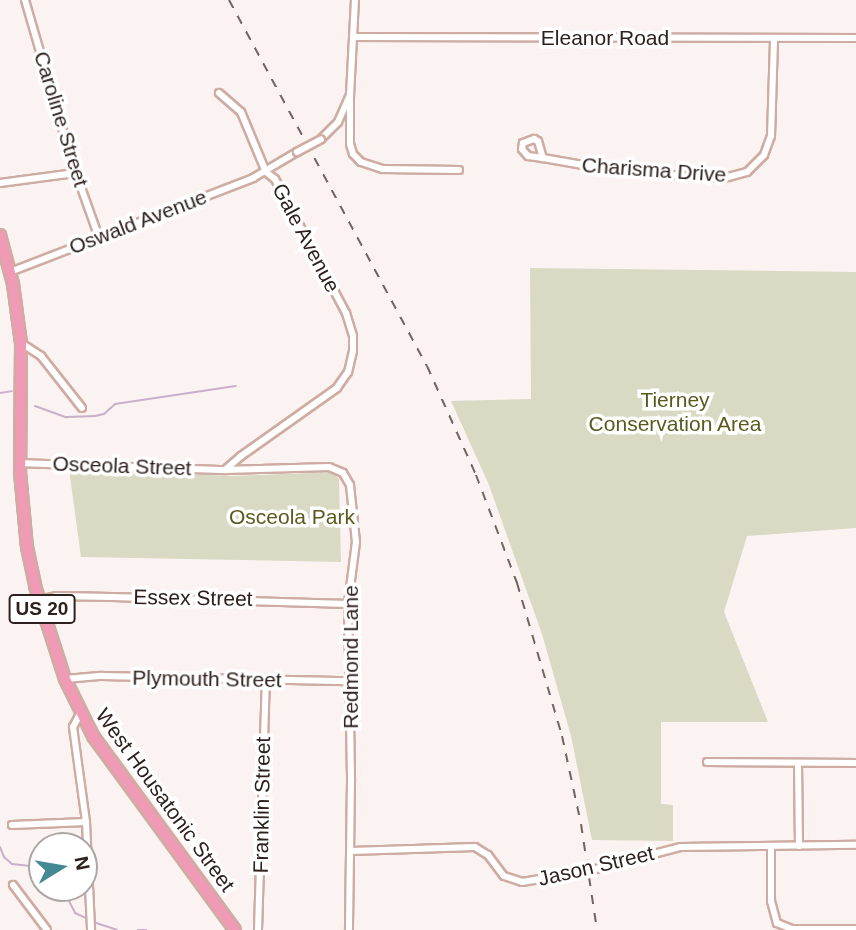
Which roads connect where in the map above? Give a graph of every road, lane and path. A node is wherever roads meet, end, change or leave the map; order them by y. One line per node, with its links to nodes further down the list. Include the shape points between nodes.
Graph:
1 (25, 0): 11 (street, Caroline Street)
2 (355, 0): 3 (street, Gale Avenue)
3 (355, 37): 4 (street, Eleanor Road); 7 (street, Gale Avenue)
4 (774, 38): 5 (street, Eleanor Road); 8 (street, Charisma Drive, via 771,135 764,155 747,172 703,178 600,169)
5 (856, 38)
6 (219, 93): 10 (street, via 241,112)
7 (350, 94): 9 (street, via 350,144 361,162 383,169); 10 (street, Gale Avenue, bridge, via 338,122 321,139)
8 (543, 158)
9 (459, 170)
10 (267, 172): 14 (street, Oswald Avenue); 19 (street, Gale Avenue, via 275,178 352,330 351,363 337,388)
11 (75, 173): 12 (street); 14 (street, Caroline Street)
12 (0, 183)
13 (0, 235): 15 (highway, West Housatonic Street / US 20)
14 (99, 238): 15 (street, Oswald Avenue)
15 (10, 272): 16 (highway, West Housatonic Street / US 20)
16 (21, 342): 17 (street, via 41,356); 18 (highway, West Housatonic Street / US 20)
17 (82, 408)
18 (20, 463): 19 (street, Osceola Street); 20 (highway, West Housatonic Street / US 20, via 27,547)
19 (225, 470): 21 (street, Redmond Lane, via 326,467 345,475 356,533)
20 (39, 600): 21 (street, Essex Street, via 57,596); 22 (highway, West Housatonic Street / US 20)
21 (348, 604): 24 (street, Redmond Lane)
22 (65, 679): 23 (street, Plymouth Street); 25 (highway, West Housatonic Street / US 20)
23 (266, 680): 24 (street, Plymouth Street); 40 (street, Franklin Street)
24 (349, 681): 34 (street, Redmond Lane)
25 (80, 714): 29 (street, via 73,727); 39 (highway, West Housatonic Street / US 20)
26 (708, 762): 27 (street)
27 (798, 763): 28 (street); 32 (street)
28 (856, 763)
29 (86, 822): 30 (street); 36 (street)
30 (12, 825)
31 (856, 845): 32 (street, Jason Street)
32 (799, 846): 33 (street, Jason Street)
33 (771, 848): 34 (street, Jason Street, via 665,849 588,871 522,883 504,876 488,855 475,847); 42 (street, via 771,901 777,923 792,929)
34 (351, 851): 41 (street)
35 (13, 886): 38 (street)
36 (90, 928)
37 (856, 929): 42 (street)
38 (47, 930)
39 (235, 930)
40 (258, 930)
41 (349, 930)
42 (831, 930)

